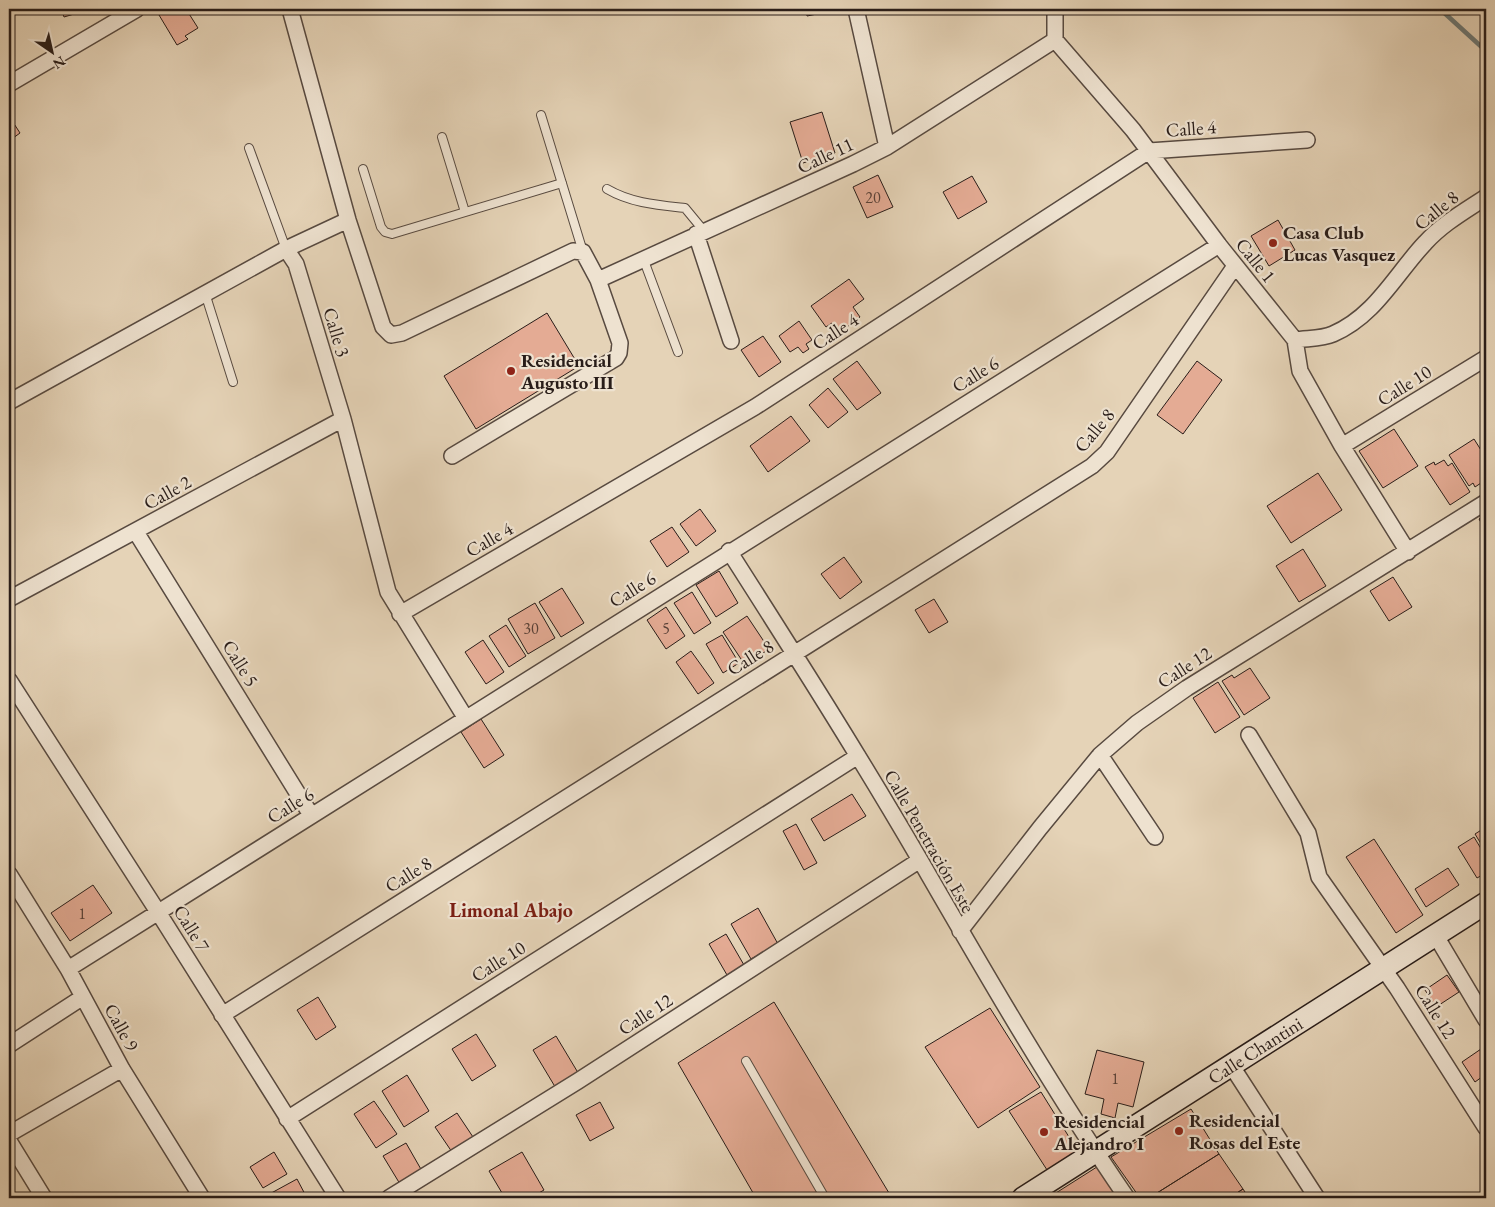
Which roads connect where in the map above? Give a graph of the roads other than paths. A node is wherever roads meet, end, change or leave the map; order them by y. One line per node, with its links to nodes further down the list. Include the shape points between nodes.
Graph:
1 (137, 9): 6 (street)
2 (290, 9): 18 (street)
3 (856, 9): 10 (street)
4 (1055, 9): 5 (street)
5 (1055, 40): 10 (street, Calle 11); 12 (street, Calle 1)
6 (9, 84)
7 (541, 115): 14 (lane)
8 (442, 137): 17 (lane)
9 (1307, 140): 12 (street, Calle 4)
10 (887, 147): 19 (street, Calle 11)
11 (249, 148): 21 (lane)
12 (1149, 151): 20 (street, Calle 1); 41 (street, Calle 4, via 756,406)
13 (363, 169): 17 (lane, via 385,232 392,234)
14 (562, 182): 17 (lane); 22 (lane)
15 (607, 189): 19 (lane, via 621,197 647,204 685,208)
16 (1486, 197): 27 (street, Calle 8, via 1426,242 1364,314 1332,334)
17 (466, 212)
18 (348, 220): 21 (street); 22 (street, via 383,327 391,335 402,333 553,259 573,251)
19 (700, 233): 23 (street, Calle 11); 28 (street)
20 (1219, 245): 24 (street, Calle 1); 38 (street, Calle 6)
21 (286, 249): 26 (street); 33 (street, Calle 3, via 296,264)
22 (583, 252): 25 (street)
23 (643, 258): 25 (street, Calle 11); 29 (lane)
24 (1235, 266): 27 (street, Calle 1); 42 (street, Calle 8, via 1100,459)
25 (598, 280): 35 (street, via 620,343 616,358)
26 (205, 293): 31 (lane); 32 (street)
27 (1295, 340): 34 (street, Calle 1, via 1300,371)
28 (731, 341)
29 (678, 352)
30 (1486, 358): 34 (street, Calle 10)
31 (233, 382)
32 (9, 402)
33 (343, 419): 37 (street, Calle 2); 41 (street, Calle 3, via 382,574)
34 (1342, 446): 39 (street, Calle 1)
35 (452, 456)
36 (1486, 502): 39 (street, Calle 12)
37 (136, 532): 40 (street, Calle 2); 48 (street, Calle 5)
38 (730, 552): 42 (street, Calle Penetración Este); 44 (street, Calle 6)
39 (1408, 552): 46 (street, Calle 12, via 1186,688 1137,723)
40 (9, 599)
41 (400, 614): 44 (street, Calle 3)
42 (794, 653): 47 (street, Calle Penetración Este); 60 (street, Calle 8)
43 (9, 680): 54 (street, Calle 7)
44 (465, 717): 48 (street, Calle 6)
45 (1250, 735): 58 (street, Calle 12, via 1308,833 1319,877)
46 (1100, 755): 49 (street); 55 (street, Calle 12)
47 (858, 756): 50 (street, Calle Penetración Este); 66 (street, Calle 10)
48 (311, 815): 54 (street, Calle 6)
49 (1155, 837)
50 (920, 860): 55 (street, Calle Penetración Este); 74 (street, Calle 12, via 578,1081)
51 (9, 874): 52 (street, Calle 9)
52 (15, 898): 57 (street, Calle 9)
53 (1486, 903): 56 (street, Calle Chantini)
54 (158, 912): 57 (street, Calle 6); 60 (street, Calle 7)
55 (960, 931): 70 (street, Calle Penetración Este)
56 (1436, 936): 58 (street, Calle Chantini); 61 (street)
57 (68, 969): 59 (street, Calle 9)
58 (1384, 969): 64 (street, Calle Chantini); 67 (street, Calle 12)
59 (83, 997): 62 (street); 65 (street, Calle 9)
60 (222, 1015): 66 (street, Calle 7)
61 (1486, 1020)
62 (9, 1045)
63 (746, 1061): 75 (lane)
64 (1231, 1065): 70 (street, Calle Chantini); 78 (street)
65 (122, 1069): 68 (street); 72 (street, Calle 9)
66 (287, 1119): 73 (street, Calle 7)
67 (1486, 1128)
68 (9, 1134)
69 (9, 1141): 71 (street)
70 (1094, 1151): 76 (street, Calle Chantini); 77 (street, Calle Penetración Este)
71 (44, 1198)
72 (202, 1198)
73 (338, 1198)
74 (389, 1198)
75 (825, 1198)
76 (1024, 1198)
77 (1127, 1198)
78 (1317, 1198)

